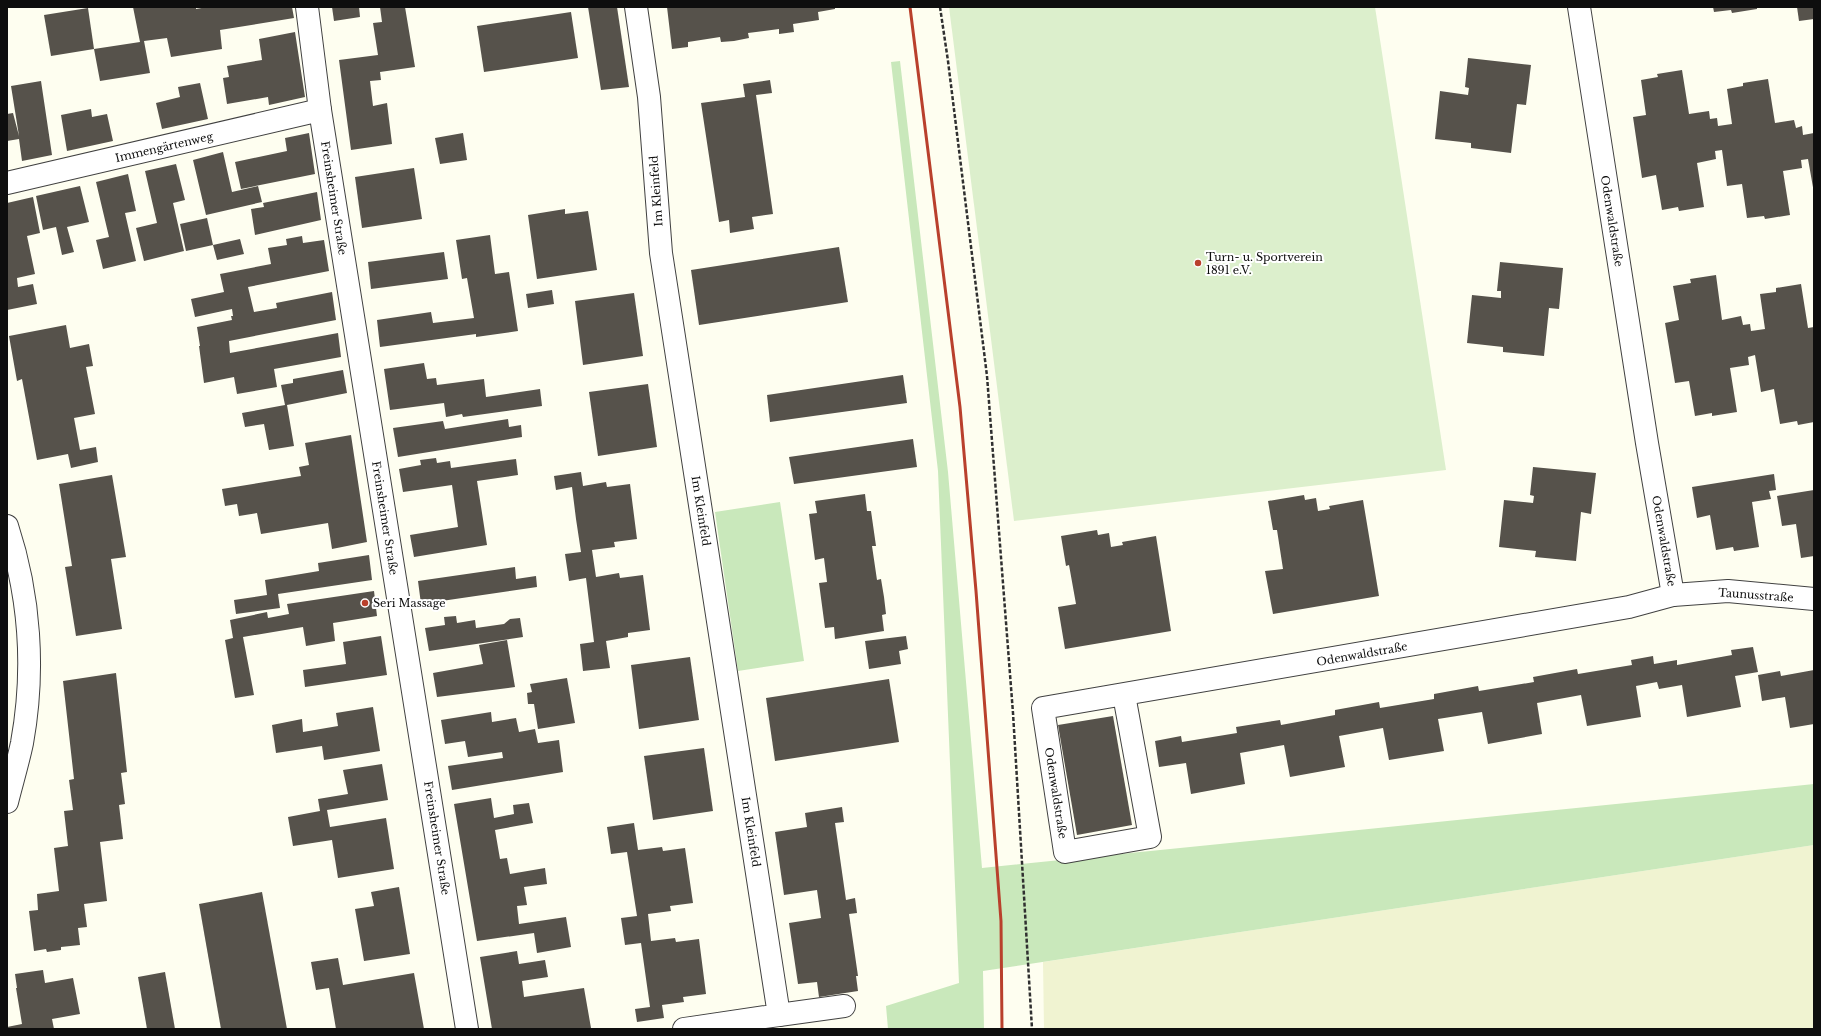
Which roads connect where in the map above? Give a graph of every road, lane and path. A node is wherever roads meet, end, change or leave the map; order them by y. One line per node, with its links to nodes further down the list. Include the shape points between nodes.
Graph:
1 (307, 7): 5 (street, Freinsheimer Straße)
2 (636, 7): 13 (street, Im Kleinfeld, via 649,97 661,253)
3 (940, 7): 16 (path, via 987,376 1013,713)
4 (1579, 7): 8 (street, Odenwaldstraße)
5 (320, 110): 6 (street, Immengärtenweg); 14 (street, Freinsheimer Straße)
6 (7, 183)
7 (7, 526): 11 (street, via 16,554 27,612 29,675 22,742)
8 (1673, 595): 9 (street, Taunusstraße, via 1728,591); 10 (street, Odenwaldstraße, via 1629,607)
9 (1814, 599)
10 (1124, 695): 10 (street, Odenwaldstraße, via 1150,837 1065,852 1043,708)
11 (7, 802)
12 (844, 1006): 13 (street)
13 (779, 1015): 15 (street)
14 (467, 1029)
15 (684, 1029)
16 (1032, 1029)

